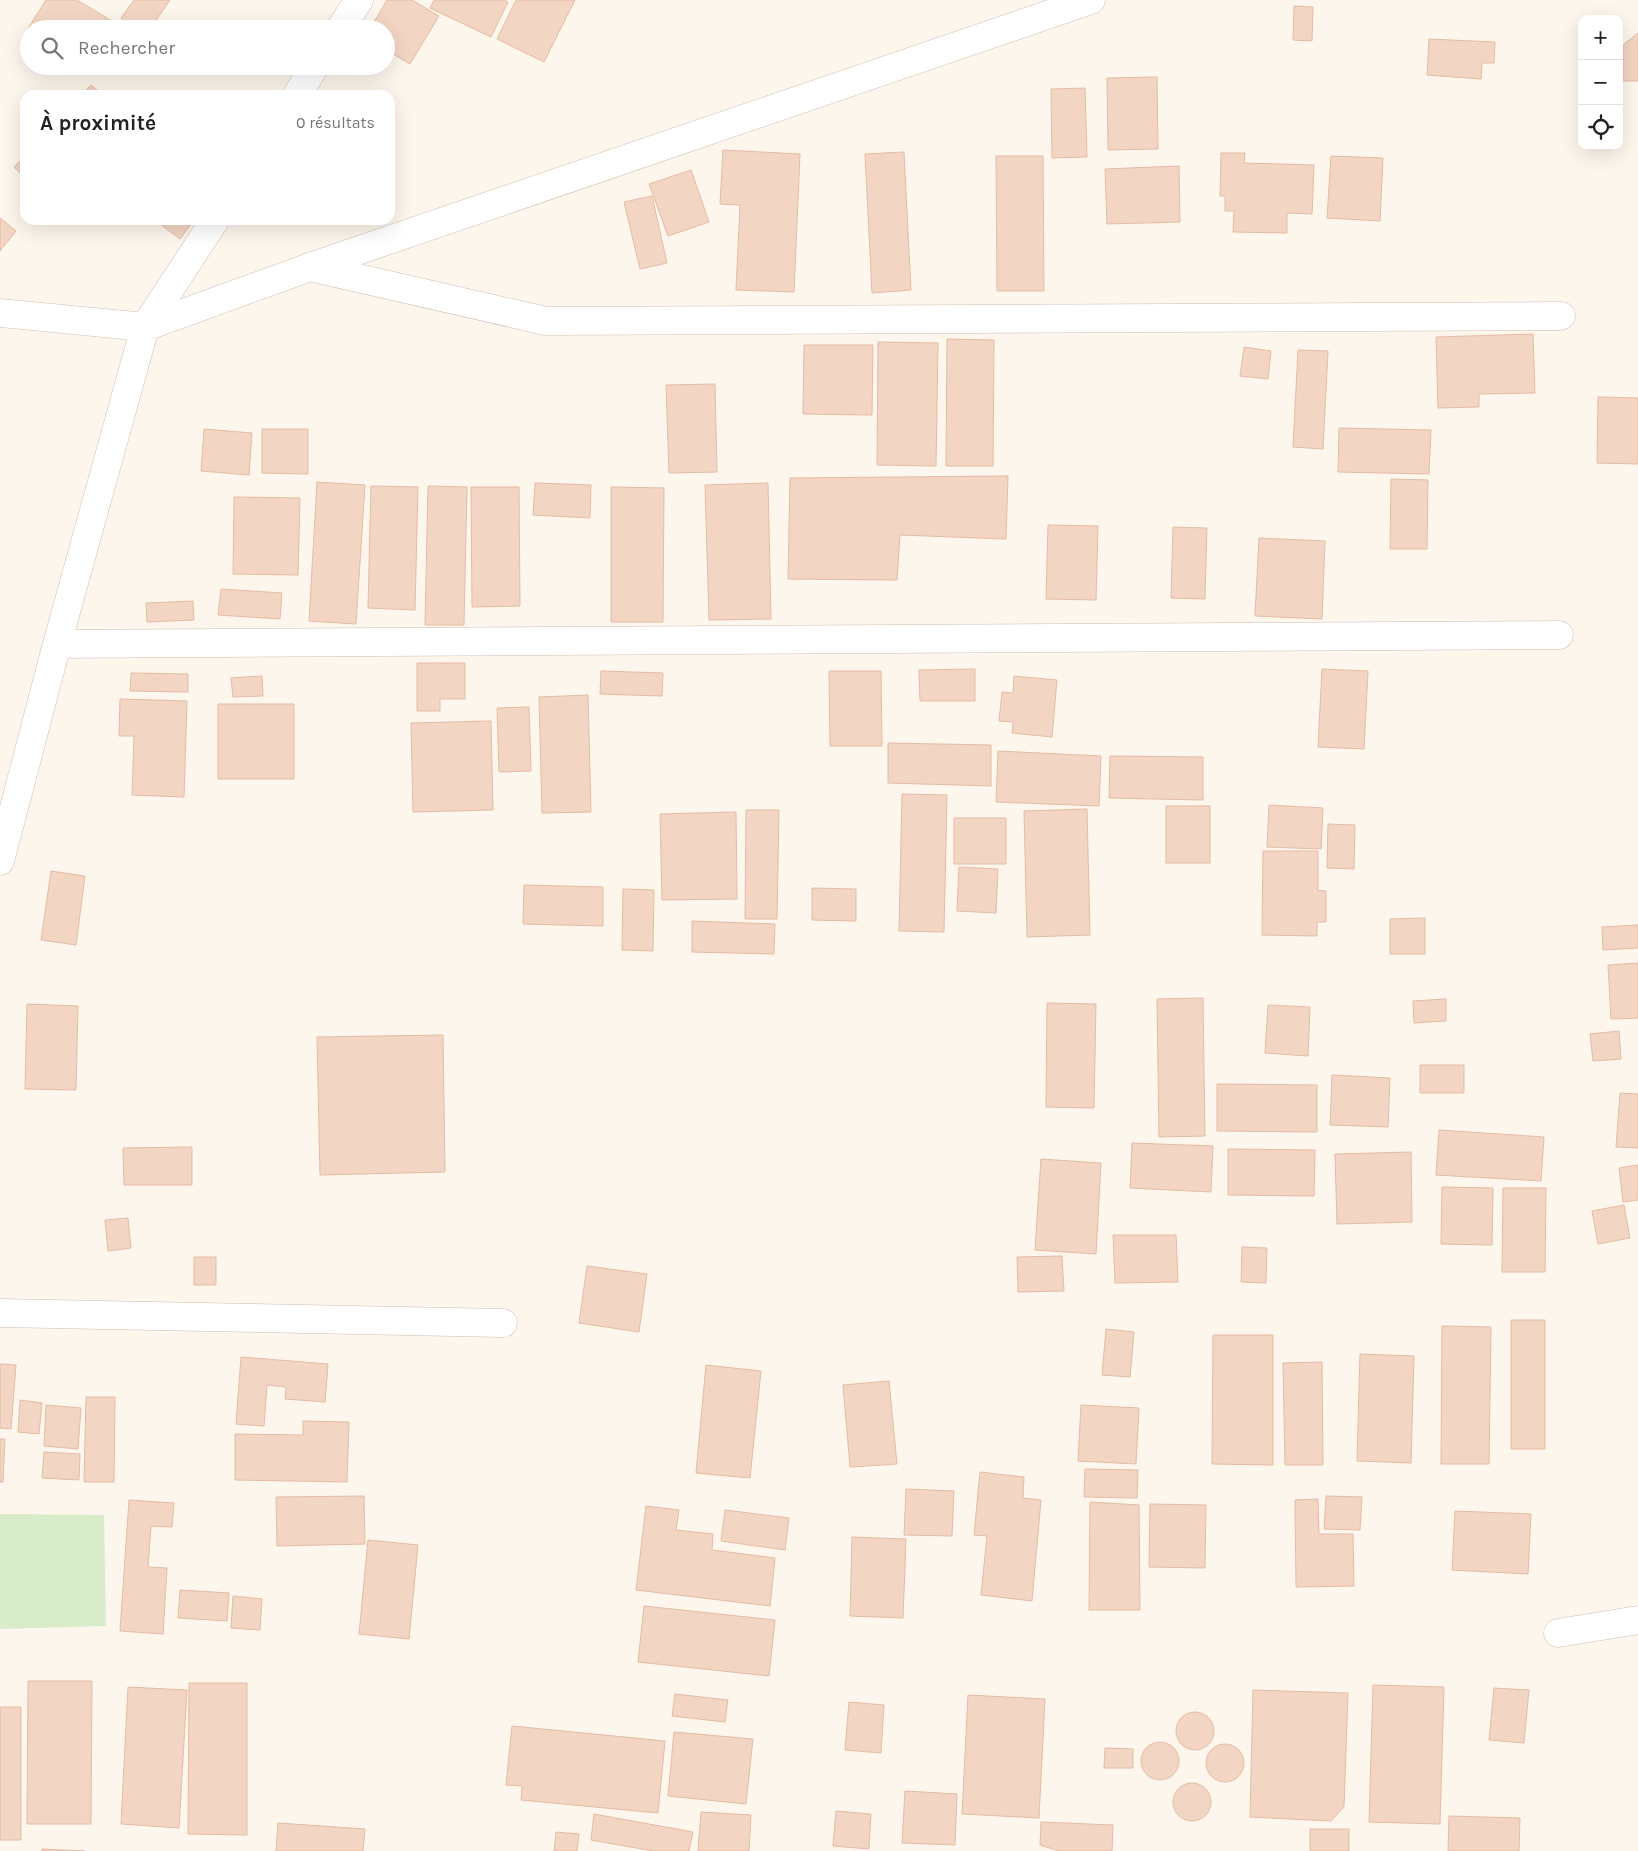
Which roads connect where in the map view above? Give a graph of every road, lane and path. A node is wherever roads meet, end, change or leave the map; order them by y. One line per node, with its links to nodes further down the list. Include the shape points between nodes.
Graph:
1 (358, 0): 3 (street)
2 (1091, 0): 7 (street)
3 (346, 20)
4 (309, 75): 5 (street)
5 (299, 90)
6 (212, 225): 10 (street)
7 (310, 267): 9 (street, via 546,321); 10 (street)
8 (0, 313): 10 (street)
9 (1561, 316)
10 (145, 327): 12 (street)
11 (1559, 635): 12 (street)
12 (56, 644): 13 (street)
13 (0, 861)
14 (0, 1313): 15 (street)
15 (504, 1323)
16 (1638, 1620): 17 (street)
17 (1558, 1633)

